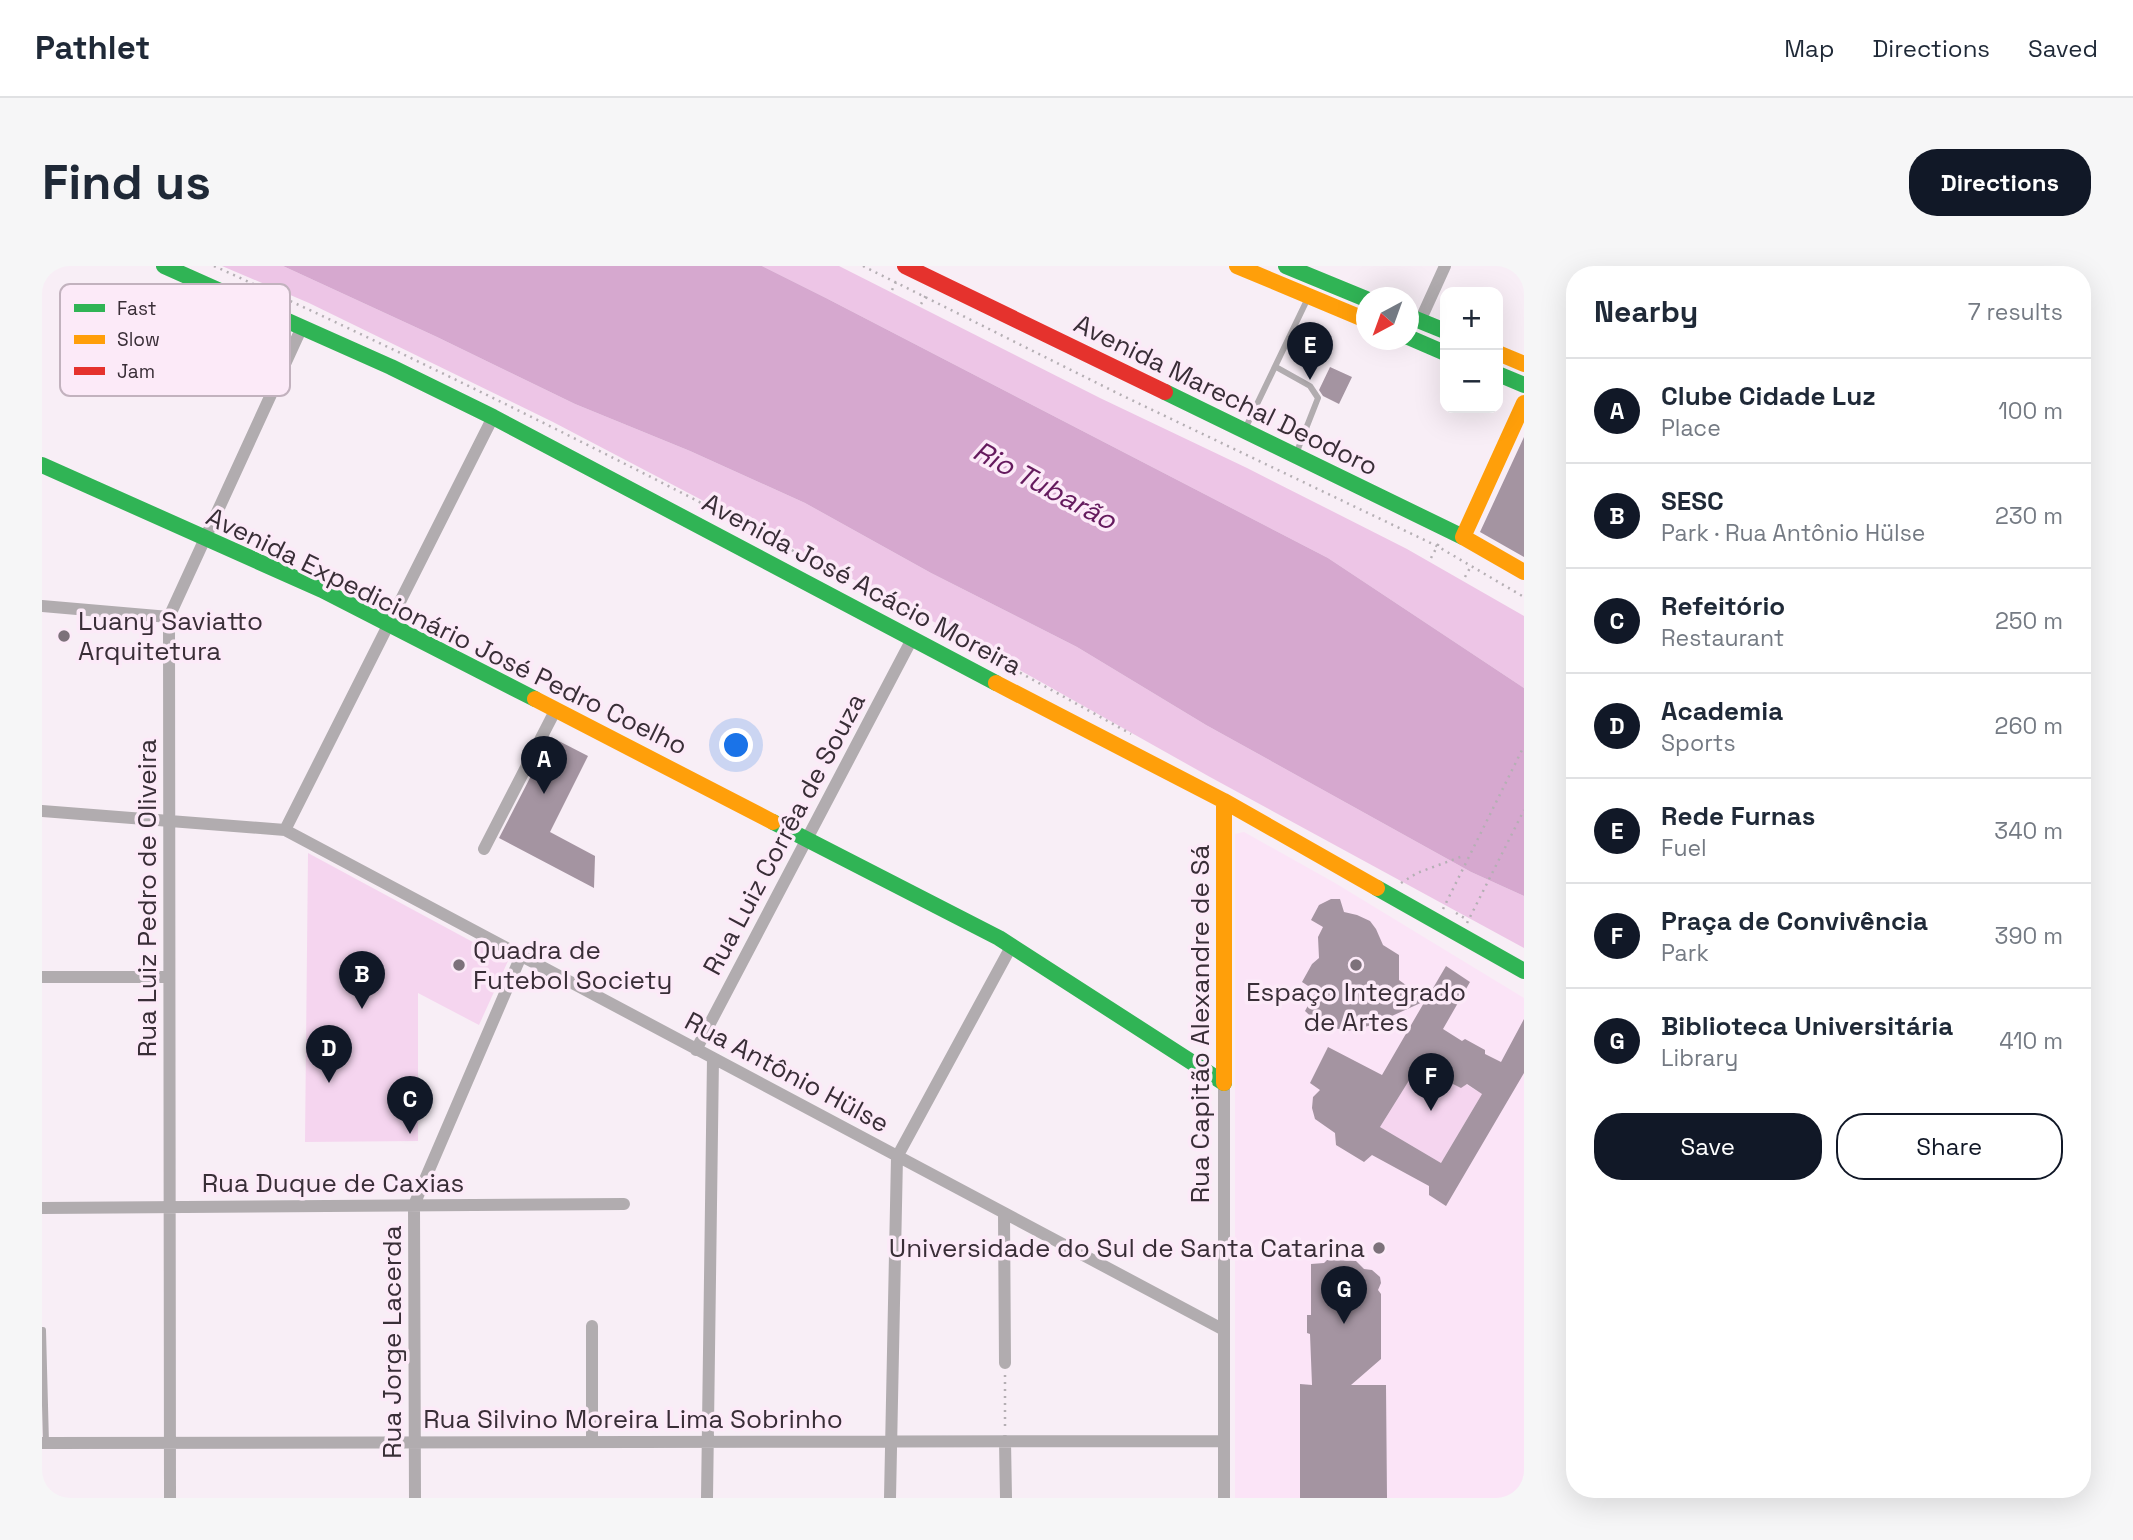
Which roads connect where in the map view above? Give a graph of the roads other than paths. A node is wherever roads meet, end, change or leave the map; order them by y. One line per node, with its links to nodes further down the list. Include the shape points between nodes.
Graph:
1 (164, 266): 6 (main road, Avenida José Acácio Moreira)
2 (1237, 266): 8 (main road)
3 (1286, 266): 7 (main road)
4 (1445, 266): 9 (street)
5 (915, 268): 26 (main road, Avenida Marechal Deodoro)
6 (205, 284)
7 (1356, 295)
8 (1309, 296): 10 (main road); 20 (lane)
9 (1419, 312)
10 (1356, 315)
11 (1419, 321): 14 (main road)
12 (290, 322): 13 (main road, Avenida José Acácio Moreira)
13 (302, 327): 17 (street, Rua Luiz Pedro de Oliveira); 25 (main road, Avenida José Acácio Moreira)
14 (1440, 329)
15 (1419, 341): 16 (main road)
16 (1440, 351)
17 (290, 353)
18 (1503, 355): 19 (main road)
19 (1524, 364)
20 (1276, 367): 26 (lane); 27 (lane, via 1310,386 1318,398)
21 (1503, 376): 22 (main road)
22 (1524, 385)
23 (271, 396): 30 (street, Rua Luiz Pedro de Oliveira)
24 (1524, 403): 29 (main road)
25 (494, 417): 34 (street); 35 (main road, Avenida José Acácio Moreira)
26 (1244, 431): 27 (main road, Avenida Marechal Deodoro)
27 (1295, 456): 29 (main road, Avenida Marechal Deodoro)
28 (42, 466): 30 (main road, Avenida Expedicionário José Pedro Coelho)
29 (1464, 537): 31 (main road, Avenida Marechal Deodoro)
30 (206, 538): 33 (street, Rua Luiz Pedro de Oliveira); 34 (main road, Avenida Expedicionário José Pedro Coelho)
31 (1524, 572)
32 (42, 606): 33 (street)
33 (169, 617): 39 (street, Rua Luiz Pedro de Oliveira)
34 (389, 624): 36 (main road, Avenida Expedicionário José Pedro Coelho); 40 (street)
35 (912, 639): 37 (main road, Avenida José Acácio Moreira); 41 (street, Rua Luiz Corrêa de Souza)
36 (556, 709): 41 (main road, Avenida Expedicionário José Pedro Coelho); 42 (street)
37 (1224, 801): 45 (main road, Avenida José Acácio Moreira); 50 (main road, Rua Capitão Alexandre de Sá)
38 (42, 811): 39 (street, Rua Antônio Hülse)
39 (169, 821): 40 (street, Rua Antônio Hülse); 46 (street, Rua Luiz Pedro de Oliveira)
40 (285, 830): 44 (street, Rua Antônio Hülse)
41 (807, 839): 43 (main road, Avenida Expedicionário José Pedro Coelho); 48 (street, Rua Luiz Corrêa de Souza)
42 (484, 849)
43 (1012, 945): 50 (main road, Avenida Expedicionário José Pedro Coelho); 51 (street)
44 (521, 956): 48 (street, Rua Antônio Hülse); 53 (street, Rua Jorge Lacerda)
45 (1524, 971)
46 (169, 977): 47 (street); 54 (street, Rua Luiz Pedro de Oliveira)
47 (42, 978)
48 (696, 1050): 49 (street, Rua Antônio Hülse)
49 (713, 1058): 51 (street, Rua Antônio Hülse); 65 (street)
50 (1224, 1083): 59 (street, Rua Capitão Alexandre de Sá)
51 (897, 1157): 56 (street, Rua Antônio Hülse); 66 (street)
52 (624, 1204): 53 (street, Rua Duque de Caxias)
53 (414, 1205): 54 (street, Rua Duque de Caxias); 63 (street, Rua Jorge Lacerda)
54 (170, 1207): 55 (street, Rua Duque de Caxias); 68 (street, Rua Luiz Pedro de Oliveira)
55 (42, 1208)
56 (1004, 1214): 59 (street, Rua Antônio Hülse); 60 (street)
57 (592, 1326): 64 (street)
58 (43, 1330): 67 (lane)
59 (1224, 1330): 62 (street, Rua Capitão Alexandre de Sá)
60 (1005, 1363)
61 (1005, 1441): 62 (street, Rua Silvino Moreira Lima Sobrinho); 66 (street, Rua Silvino Moreira Lima Sobrinho); 73 (street)
62 (1224, 1441): 74 (street, Rua Capitão Alexandre de Sá)
63 (415, 1442): 64 (street, Rua Silvino Moreira Lima Sobrinho); 68 (street, Rua Silvino Moreira Lima Sobrinho); 70 (street, Rua Jorge Lacerda)
64 (592, 1442): 65 (street, Rua Silvino Moreira Lima Sobrinho)
65 (708, 1442): 66 (street, Rua Silvino Moreira Lima Sobrinho); 71 (street)
66 (891, 1442): 72 (street)
67 (44, 1443): 68 (street, Rua Silvino Moreira Lima Sobrinho)
68 (170, 1443): 69 (street, Rua Luiz Pedro de Oliveira)
69 (170, 1498)
70 (415, 1498)
71 (707, 1498)
72 (890, 1498)
73 (1006, 1498)
74 (1224, 1498)

